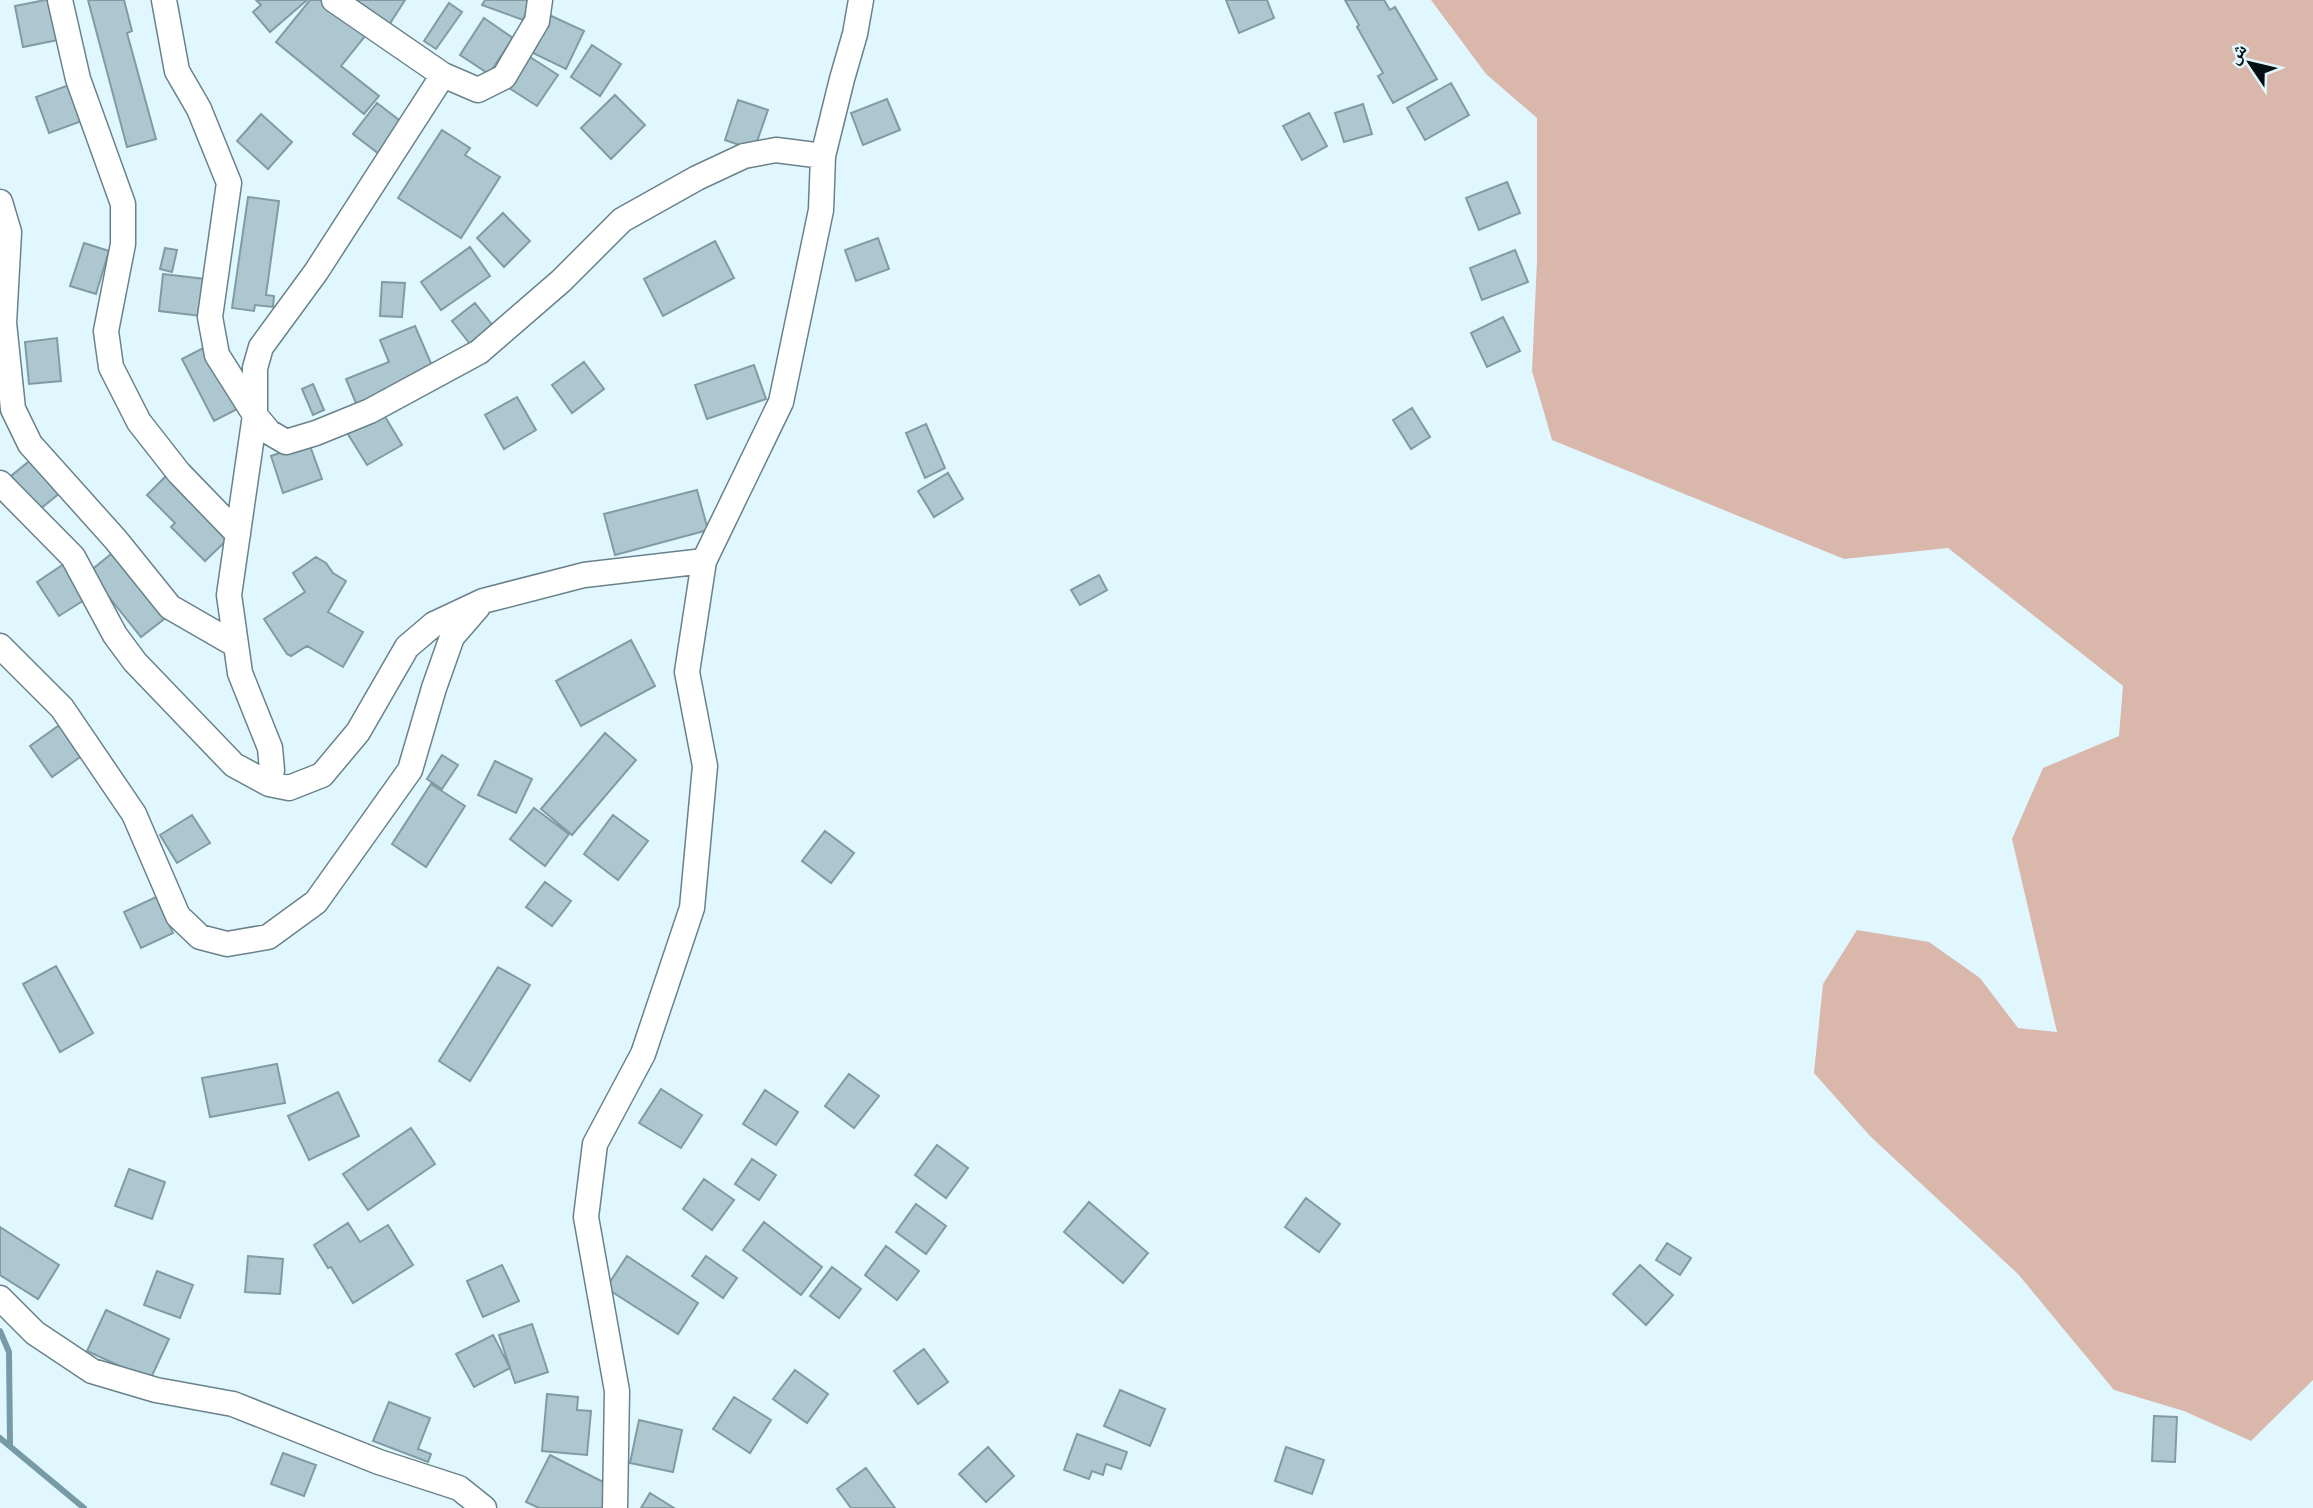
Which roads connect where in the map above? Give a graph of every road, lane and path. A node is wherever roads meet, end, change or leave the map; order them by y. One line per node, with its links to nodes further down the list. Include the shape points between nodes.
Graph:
1 (60, 0): 11 (street, via 78,79 123,204 123,244 106,331 111,367 139,422 179,473)
2 (164, 0): 9 (street, via 177,71 199,109 229,183 210,317 217,355)
3 (334, 0): 6 (street)
4 (540, 0): 6 (street, via 537,21 504,77 478,90)
5 (861, 0): 7 (street)
6 (443, 75): 9 (street, via 316,272 261,347 255,369)
7 (823, 156): 9 (street, via 776,150 744,156 622,220 479,352 370,411 286,442 269,432); 12 (street, via 821,210 781,402)
8 (0, 202): 14 (street, via 9,232 4,324 13,409 30,444 170,607)
9 (255, 415): 11 (street)
10 (0, 483): 16 (street, via 73,557 135,662 234,765)
11 (238, 534): 14 (street, via 229,595)
12 (704, 561): 13 (street, via 584,575); 19 (street, via 687,672 705,766 692,908 643,1054 595,1144 586,1217 617,1391)
13 (483, 601): 15 (street, via 452,637 410,770 316,902 268,937 227,944 200,937 178,916 134,814 62,708); 16 (street, via 434,624 407,647 358,732 322,775 289,788)
14 (236, 645): 16 (street, via 240,673 270,748)
15 (0, 646)
16 (269, 783)
17 (0, 1298): 18 (street, via 35,1333 92,1371 156,1390 233,1404 459,1489)
18 (484, 1508)
19 (615, 1508)

